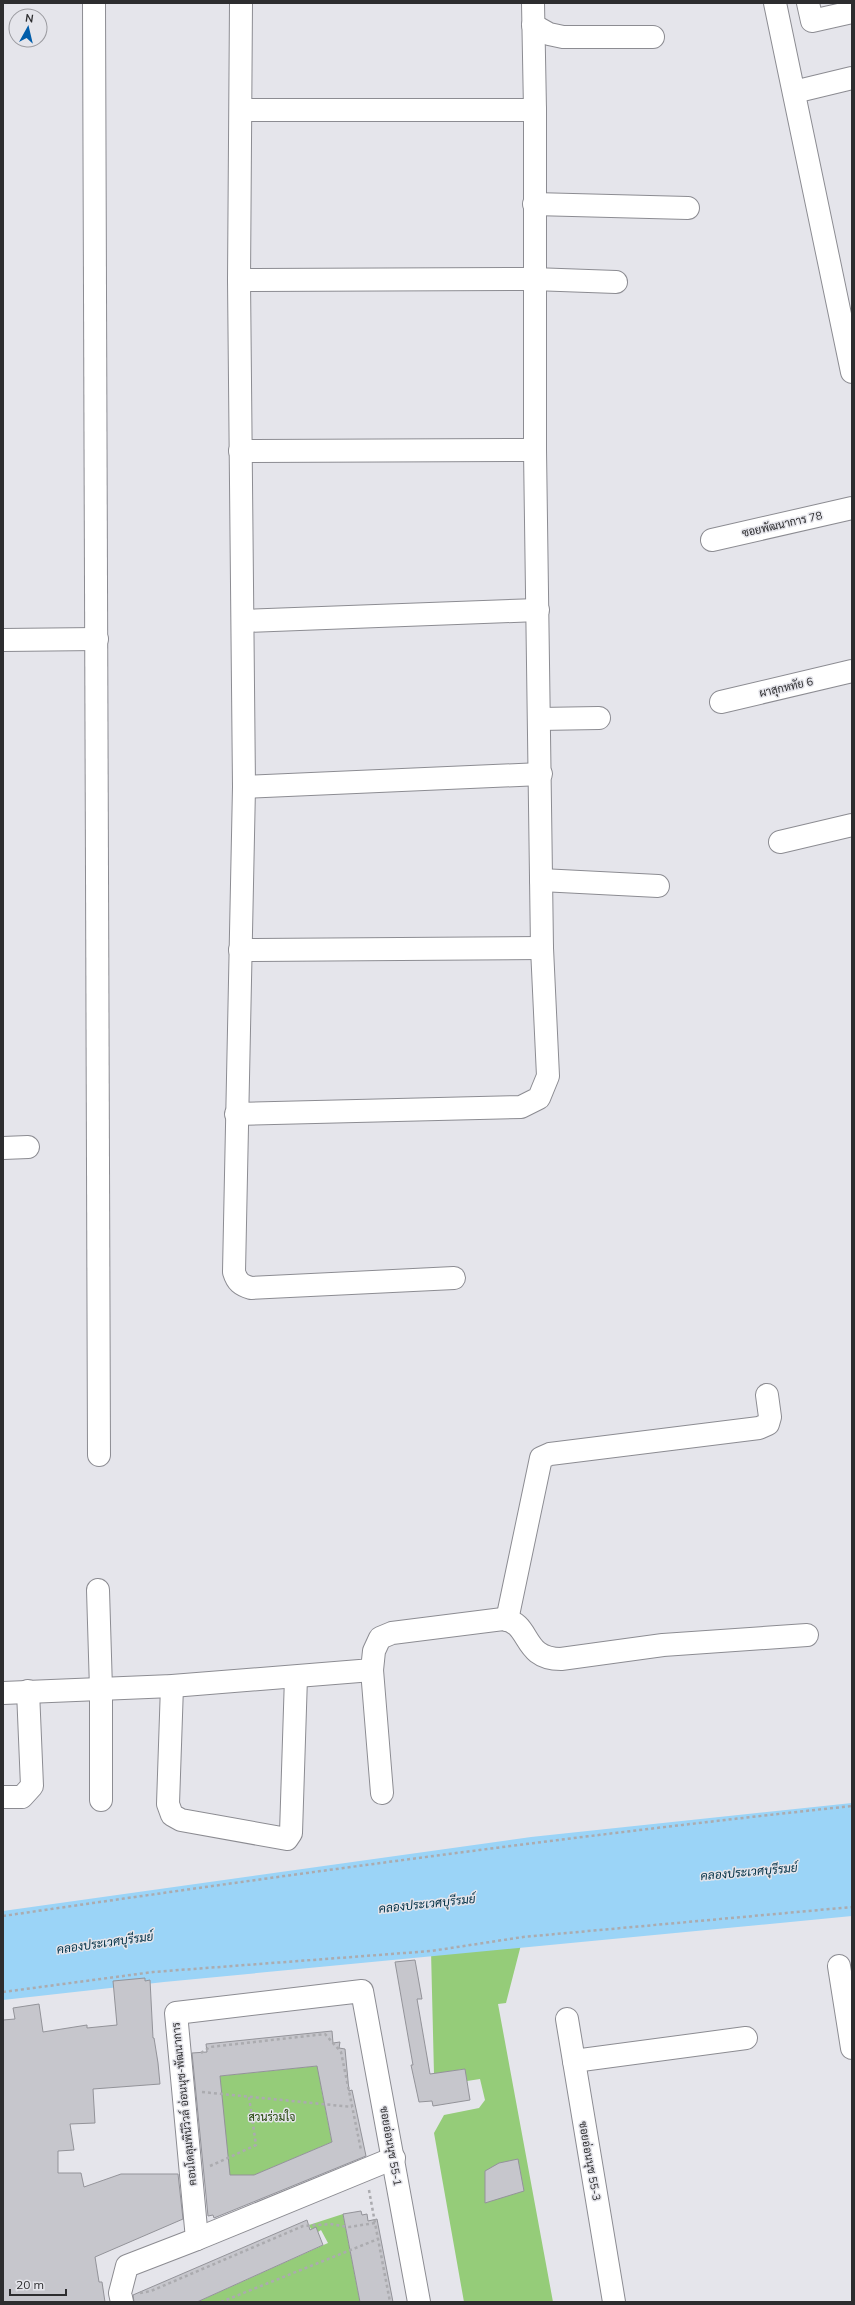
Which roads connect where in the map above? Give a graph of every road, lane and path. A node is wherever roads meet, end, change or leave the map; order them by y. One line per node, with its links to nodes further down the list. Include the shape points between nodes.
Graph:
1 (94, 3): 26 (street)
2 (241, 3): 11 (street)
3 (533, 3): 7 (street)
4 (775, 3): 10 (street)
5 (808, 3): 6 (street, via 812,21)
6 (852, 12)
7 (533, 25): 8 (street, via 549,34 563,37); 12 (street)
8 (653, 37)
9 (852, 78): 10 (street)
10 (794, 92): 18 (street)
11 (241, 110): 12 (street); 16 (street)
12 (535, 110): 13 (street)
13 (534, 204): 14 (street); 15 (street)
14 (688, 208)
15 (533, 279): 16 (street); 17 (street); 20 (street)
16 (239, 280): 21 (street)
17 (616, 282)
18 (843, 293): 19 (street)
19 (852, 372)
20 (535, 450): 21 (street); 24 (street)
21 (240, 451): 25 (street)
22 (852, 508): 23 (street, ซอยพัฒนาการ 78)
23 (712, 540)
24 (538, 610): 25 (street); 31 (street)
25 (244, 621): 33 (street)
26 (97, 639): 27 (street); 45 (street)
27 (3, 640)
28 (852, 671): 29 (street, ผาสุกหทัย 6)
29 (721, 702)
30 (599, 718): 31 (street)
31 (539, 719): 32 (street)
32 (541, 774): 33 (street); 36 (street)
33 (244, 787): 39 (street)
34 (852, 824): 35 (street)
35 (780, 842)
36 (541, 880): 37 (street); 38 (street)
37 (658, 886)
38 (542, 948): 39 (street); 40 (street, via 548,1076 539,1098 521,1107)
39 (240, 950): 40 (street)
40 (236, 1114): 43 (street, via 234,1272 236,1280 242,1285 251,1288)
41 (28, 1147): 42 (street)
42 (3, 1148)
43 (454, 1278)
44 (767, 1395): 47 (street, via 770,1417 768,1424 759,1428 550,1454 541,1458)
45 (99, 1455)
46 (98, 1590): 52 (street)
47 (507, 1620): 48 (street, via 514,1622 533,1649 549,1659 663,1645); 49 (street, via 392,1633 380,1638 374,1651)
48 (808, 1635)
49 (372, 1670): 50 (street); 55 (street)
50 (296, 1677): 51 (street); 51 (street, via 291,1833 287,1839 181,1820 172,1815 168,1804)
51 (172, 1686): 52 (street)
52 (101, 1689): 53 (street); 57 (street)
53 (28, 1691): 54 (street); 56 (street, via 32,1786 22,1797)
54 (3, 1693)
55 (382, 1793)
56 (3, 1798)
57 (101, 1800)
58 (852, 1806): 60 (path, via 330,1869)
59 (852, 1907): 63 (path, via 523,1937 431,1951 153,1972)
60 (3, 1916)
61 (839, 1966): 66 (street)
62 (362, 1991): 72 (street, ซอยอ่อนนุช 55-1); 76 (street, คอนโดลุมพินีวิวล์ อ่อนนุช-พัฒนาการ, via 176,2013)
63 (3, 1992)
64 (567, 2019): 68 (street, ซอยอ่อนนุช 55-3)
65 (746, 2038): 68 (street)
66 (852, 2048)
67 (198, 2054): 71 (path, via 210,2047 325,2034 341,2052)
68 (574, 2060): 82 (street, ซอยอ่อนนุช 55-3)
69 (196, 2091): 70 (path)
70 (249, 2097): 71 (path); 73 (path, via 256,2145)
71 (352, 2107): 74 (path)
72 (394, 2158): 74 (street); 81 (street, ซอยอ่อนนุช 55-1)
73 (209, 2166)
74 (365, 2170): 75 (path); 76 (street)
75 (375, 2223): 77 (path); 78 (path, via 349,2227 330,2224 303,2226 151,2291)
76 (197, 2238): 78 (street, via 126,2266 120,2293)
77 (378, 2239): 79 (path); 80 (path)
78 (128, 2298)
79 (221, 2302)
80 (390, 2302)
81 (419, 2302)
82 (614, 2302)

